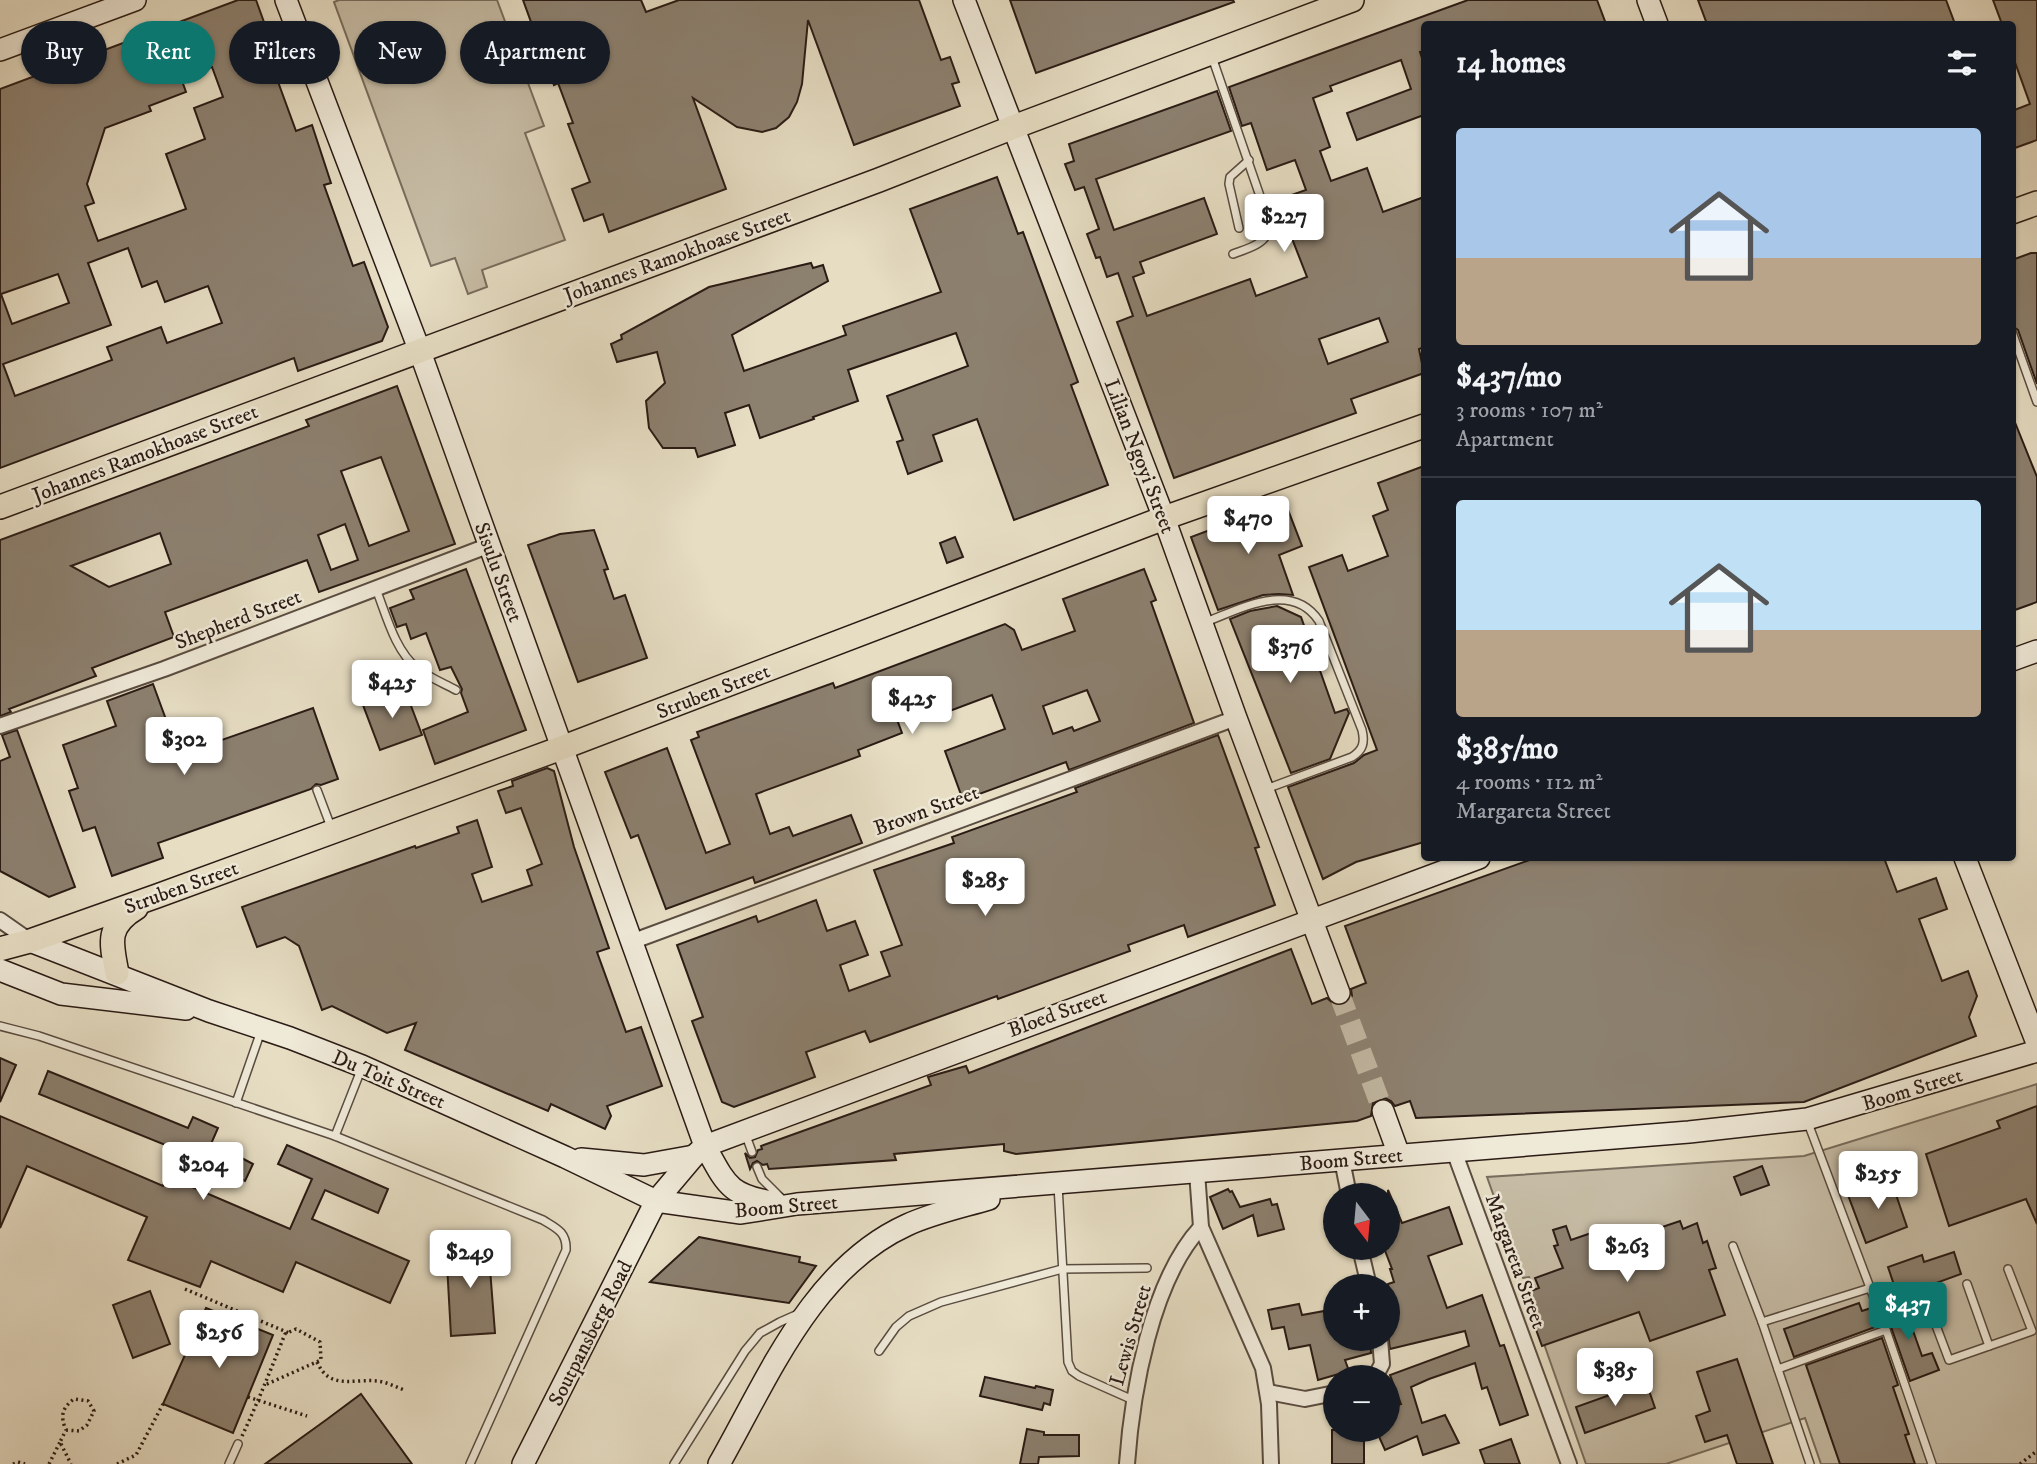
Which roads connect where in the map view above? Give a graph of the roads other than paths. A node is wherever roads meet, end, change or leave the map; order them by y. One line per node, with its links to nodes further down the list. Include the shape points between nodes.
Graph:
1 (135, 0): 7 (street)
2 (286, 0): 16 (street, Sisulu Street)
3 (964, 0): 9 (street, Lilian Ngoyi Street)
4 (1352, 0): 8 (main road, Johannes Ramokhoase Street, via 1312,11)
5 (1648, 0): 6 (street)
6 (1656, 21)
7 (0, 50)
8 (1210, 53): 9 (main road, Johannes Ramokhoase Street); 10 (lane)
9 (1012, 128): 16 (main road, Johannes Ramokhoase Street); 20 (street, Lilian Ngoyi Street)
10 (1249, 160): 13 (lane, via 1230,177); 14 (lane, via 1269,232 1261,242)
11 (2037, 203): 12 (main road)
12 (2016, 211)
13 (1239, 228)
14 (1233, 254)
15 (2016, 343): 17 (lane)
16 (419, 349): 19 (main road, Johannes Ramokhoase Street); 21 (street, Sisulu Street)
17 (2037, 402)
18 (1421, 427): 20 (main road, Struben Street)
19 (0, 507)
20 (1164, 518): 23 (street, Lilian Ngoyi Street); 29 (main road, Struben Street)
21 (489, 545): 22 (street, Shepherd Street); 29 (street, Sisulu Street)
22 (376, 589): 26 (lane, via 409,660); 28 (street, Shepherd Street)
23 (1202, 623): 27 (street, Lilian Ngoyi Street); 30 (lane, via 1270,599 1286,599 1307,609 1319,621 1362,730 1363,745 1352,757)
24 (2037, 651): 25 (street)
25 (2016, 659)
26 (456, 690)
27 (1236, 718): 30 (street, Lilian Ngoyi Street); 39 (street, Brown Street)
28 (0, 726)
29 (564, 747): 32 (main road, Struben Street); 39 (street, Sisulu Street)
30 (1263, 789): 36 (street, Lilian Ngoyi Street)
31 (317, 790): 32 (lane)
32 (332, 831): 35 (main road, Struben Street)
33 (1471, 861): 36 (street, Bloed Street)
34 (1966, 861): 47 (street)
35 (157, 896): 38 (main road, Struben Street); 42 (main road, via 125,915 115,928)
36 (1312, 919): 43 (street, Lilian Ngoyi Street); 53 (street, Bloed Street)
37 (0, 920): 38 (street, Du Toit Street)
38 (30, 941): 40 (main road, Struben Street); 42 (street, Du Toit Street)
39 (631, 942): 55 (street, Sisulu Street)
40 (0, 949)
41 (0, 970): 44 (street, Du Toit Street, via 61,994)
42 (117, 973): 44 (street, Du Toit Street)
43 (1339, 993)
44 (209, 1011): 46 (street, Du Toit Street)
45 (0, 1026): 50 (lane)
46 (262, 1029): 49 (street, Du Toit Street); 50 (lane)
47 (2037, 1043)
48 (2037, 1051): 52 (street, Boom Street)
49 (362, 1066): 54 (lane); 59 (street, Du Toit Street)
50 (236, 1103): 54 (lane)
51 (1383, 1111): 58 (street)
52 (1807, 1119): 56 (street, Boom Street); 74 (lane)
53 (744, 1131): 55 (street, Bloed Street); 57 (lane)
54 (335, 1136): 87 (lane, via 543,1220 564,1234 566,1250 559,1269)
55 (700, 1151): 59 (street, Du Toit Street, via 644,1164); 66 (street, Bloed Street); 67 (street, Sisulu Street, via 733,1190 748,1198)
56 (1454, 1151): 58 (street, Boom Street); 93 (street, Margareta Street)
57 (752, 1152)
58 (1399, 1155): 60 (street, Boom Street)
59 (565, 1157): 66 (street, Du Toit Street)
60 (1342, 1160): 62 (street, Boom Street); 63 (street)
61 (757, 1167): 67 (lane, via 768,1187)
62 (1197, 1172): 64 (street, Boom Street); 68 (street)
63 (1347, 1183)
64 (1058, 1184): 65 (street, Boom Street); 71 (lane)
65 (1035, 1186): 67 (street, Boom Street); 76 (street, via 907,1225 845,1267)
66 (656, 1201): 67 (street, Boom Street, via 741,1213); 88 (street, Soutpansberg Road)
67 (791, 1205)
68 (1201, 1227): 82 (street, via 1257,1353); 84 (street, Lewis Street, via 1186,1243 1168,1280)
69 (1734, 1246): 77 (lane)
70 (1147, 1268): 71 (lane)
71 (1062, 1269): 80 (lane, via 922,1310 896,1327); 84 (lane, via 1066,1354 1072,1371)
72 (2008, 1269): 79 (lane, via 2032,1331)
73 (1967, 1284): 79 (lane)
74 (1870, 1288): 77 (lane); 78 (lane)
75 (1926, 1299): 79 (lane, via 1949,1360)
76 (808, 1311): 89 (lane, via 760,1333); 90 (street)
77 (1762, 1322): 81 (lane)
78 (1886, 1330): 81 (lane); 95 (lane)
79 (1989, 1346)
80 (879, 1352)
81 (1778, 1368): 94 (lane)
82 (1268, 1392): 83 (street, via 1305,1399); 92 (street)
83 (1323, 1395)
84 (1133, 1400): 91 (street, Lewis Street)
85 (238, 1444): 86 (lane)
86 (229, 1464)
87 (470, 1464)
88 (523, 1464)
89 (674, 1464)
90 (719, 1464)
91 (1127, 1464)
92 (1271, 1464)
93 (1569, 1464)
94 (1810, 1464)
95 (1932, 1464)

